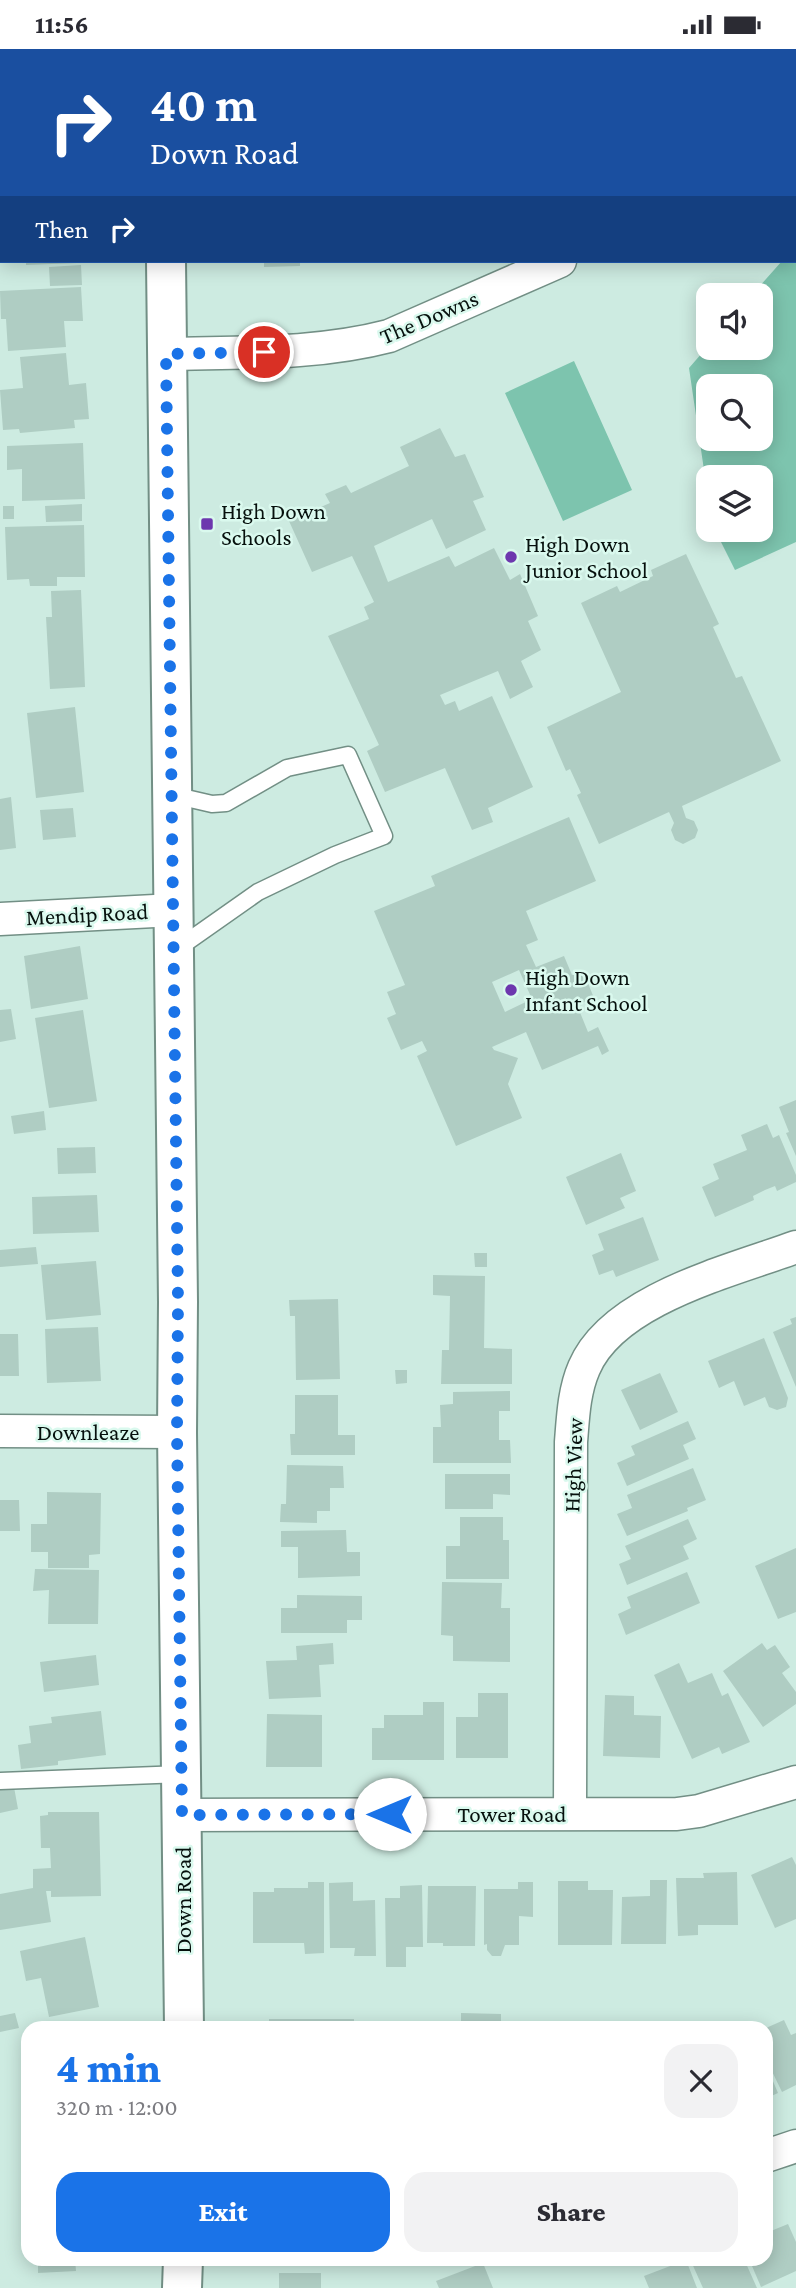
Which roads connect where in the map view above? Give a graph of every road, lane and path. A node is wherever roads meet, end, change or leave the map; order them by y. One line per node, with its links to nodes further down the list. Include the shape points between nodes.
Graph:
1 (166, 263): 3 (street, Down Road)
2 (555, 263): 3 (street, The Downs, via 399,332 363,343 289,351)
3 (166, 354): 4 (street, Down Road)
4 (173, 796): 5 (street, Down Road); 7 (lane, via 226,803 287,768 348,755 383,836 258,892)
5 (174, 909): 6 (street, Mendip Road); 7 (street, Down Road)
6 (0, 919)
7 (174, 951): 10 (street, Down Road)
8 (796, 1247): 14 (street, High View, via 637,1310 604,1338 584,1367 571,1442)
9 (0, 1431): 10 (street, Downleaze)
10 (177, 1432): 11 (street, Down Road)
11 (182, 1774): 12 (lane); 15 (street, Down Road)
12 (0, 1781)
13 (796, 1782): 14 (street, Tower Road, via 687,1813)
14 (570, 1814): 15 (street, Tower Road)
15 (182, 1815): 16 (street, Down Road)
16 (184, 2021)
17 (796, 2146): 18 (street)
18 (773, 2154)

